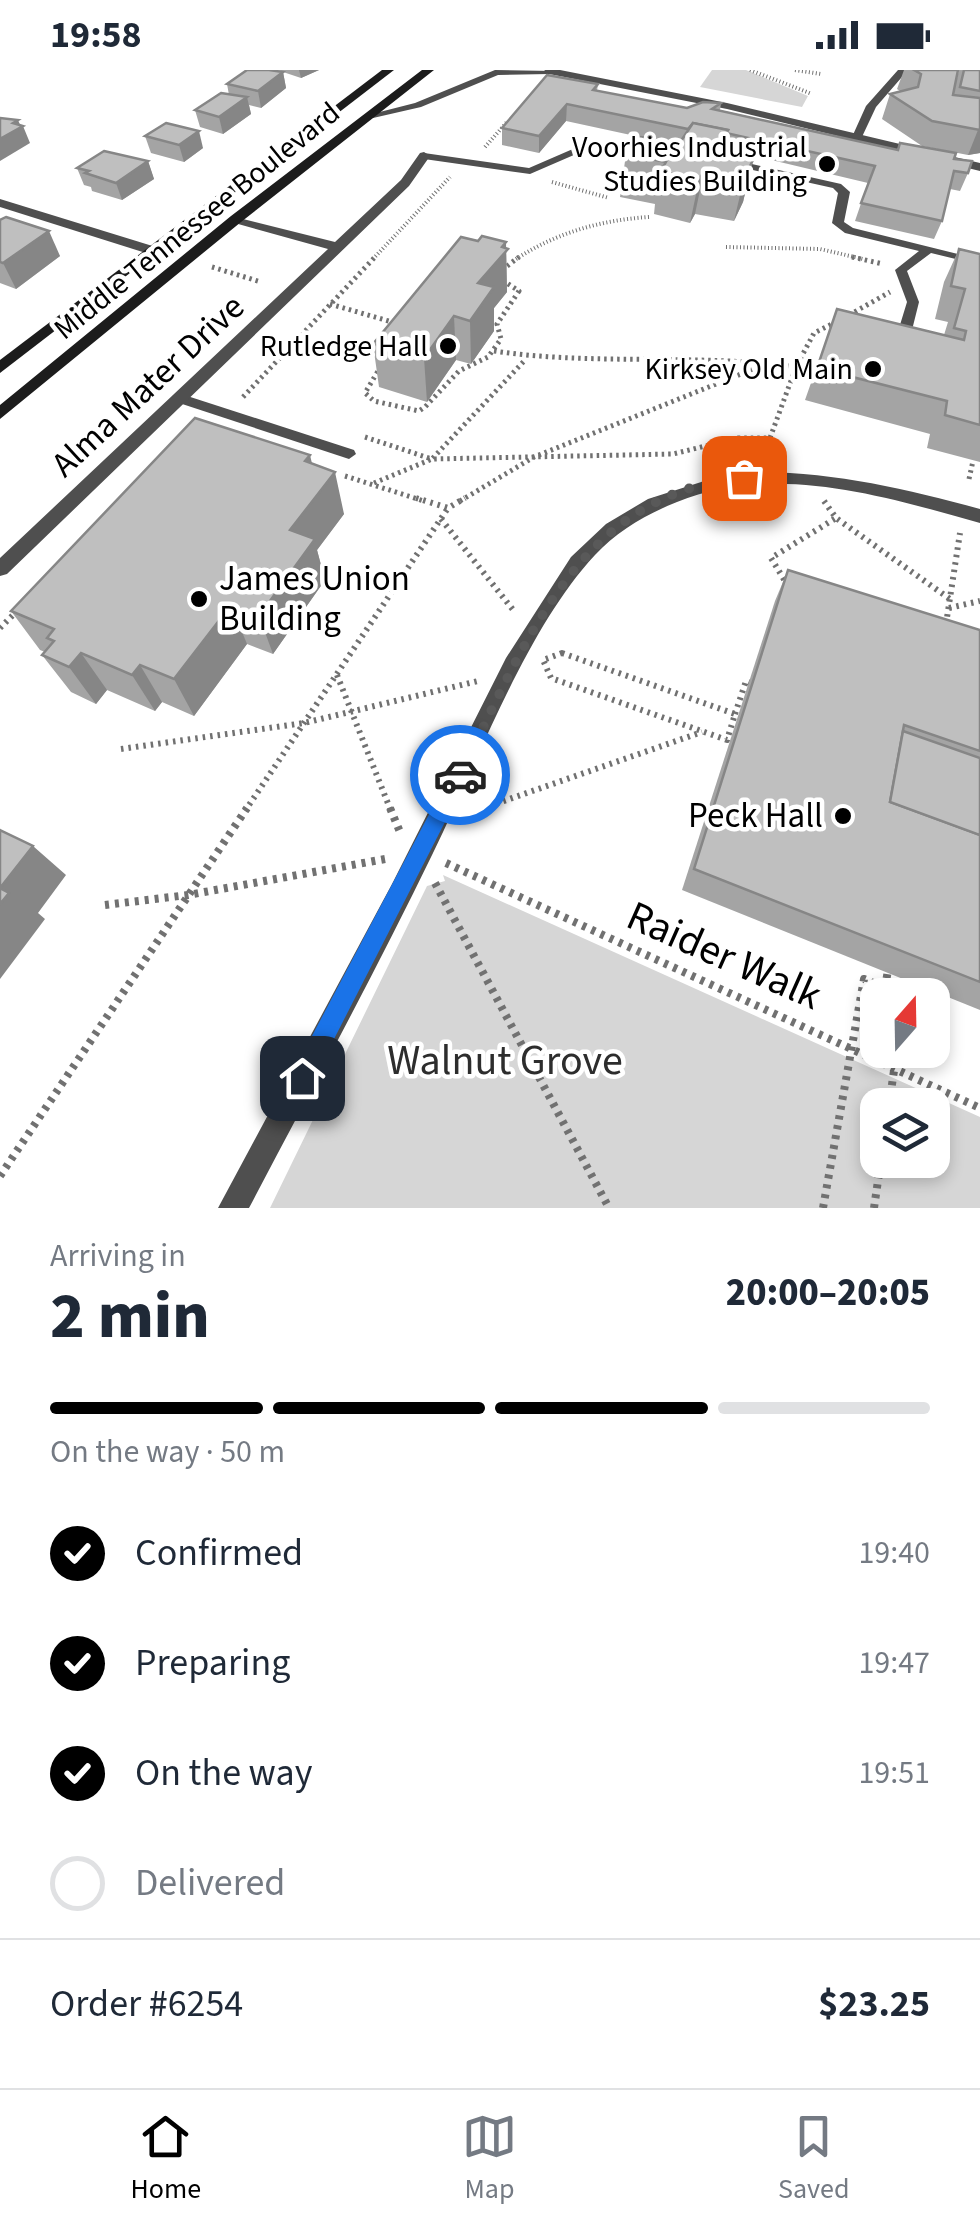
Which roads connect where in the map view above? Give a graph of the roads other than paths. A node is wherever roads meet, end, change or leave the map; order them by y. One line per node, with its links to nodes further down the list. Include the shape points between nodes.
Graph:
1 (390, 70): 16 (main road, Middle Tennessee Boulevard)
2 (429, 70): 6 (main road, Middle Tennessee Boulevard)
3 (903, 70): 7 (lane, via 871,106)
4 (548, 71): 5 (lane); 7 (street)
5 (502, 72): 6 (lane, via 418,106)
6 (373, 115): 13 (main road, Middle Tennessee Boulevard)
7 (857, 136): 11 (street)
8 (424, 156): 9 (lane, via 530,171 589,145); 14 (street, Alma Mater Drive, via 406,182)
9 (664, 158)
10 (734, 163): 15 (lane, via 837,186 844,192 838,224)
11 (980, 167)
12 (0, 204): 16 (street)
13 (236, 219): 14 (street); 22 (main road, Middle Tennessee Boulevard)
14 (336, 247): 21 (street, Alma Mater Drive)
15 (929, 250): 17 (lane); 18 (lane, via 901,270 913,302)
16 (154, 251): 19 (main road, Middle Tennessee Boulevard)
17 (968, 258)
18 (903, 338)
19 (7, 354): 20 (main road, Middle Tennessee Boulevard)
20 (0, 368)
21 (178, 398): 23 (lane); 25 (street, Alma Mater Drive)
22 (0, 414)
23 (349, 454)
24 (970, 521): 26 (street, via 909,497 808,479 724,480 681,493 608,532 580,559 532,631)
25 (0, 568)
26 (233, 1208)

